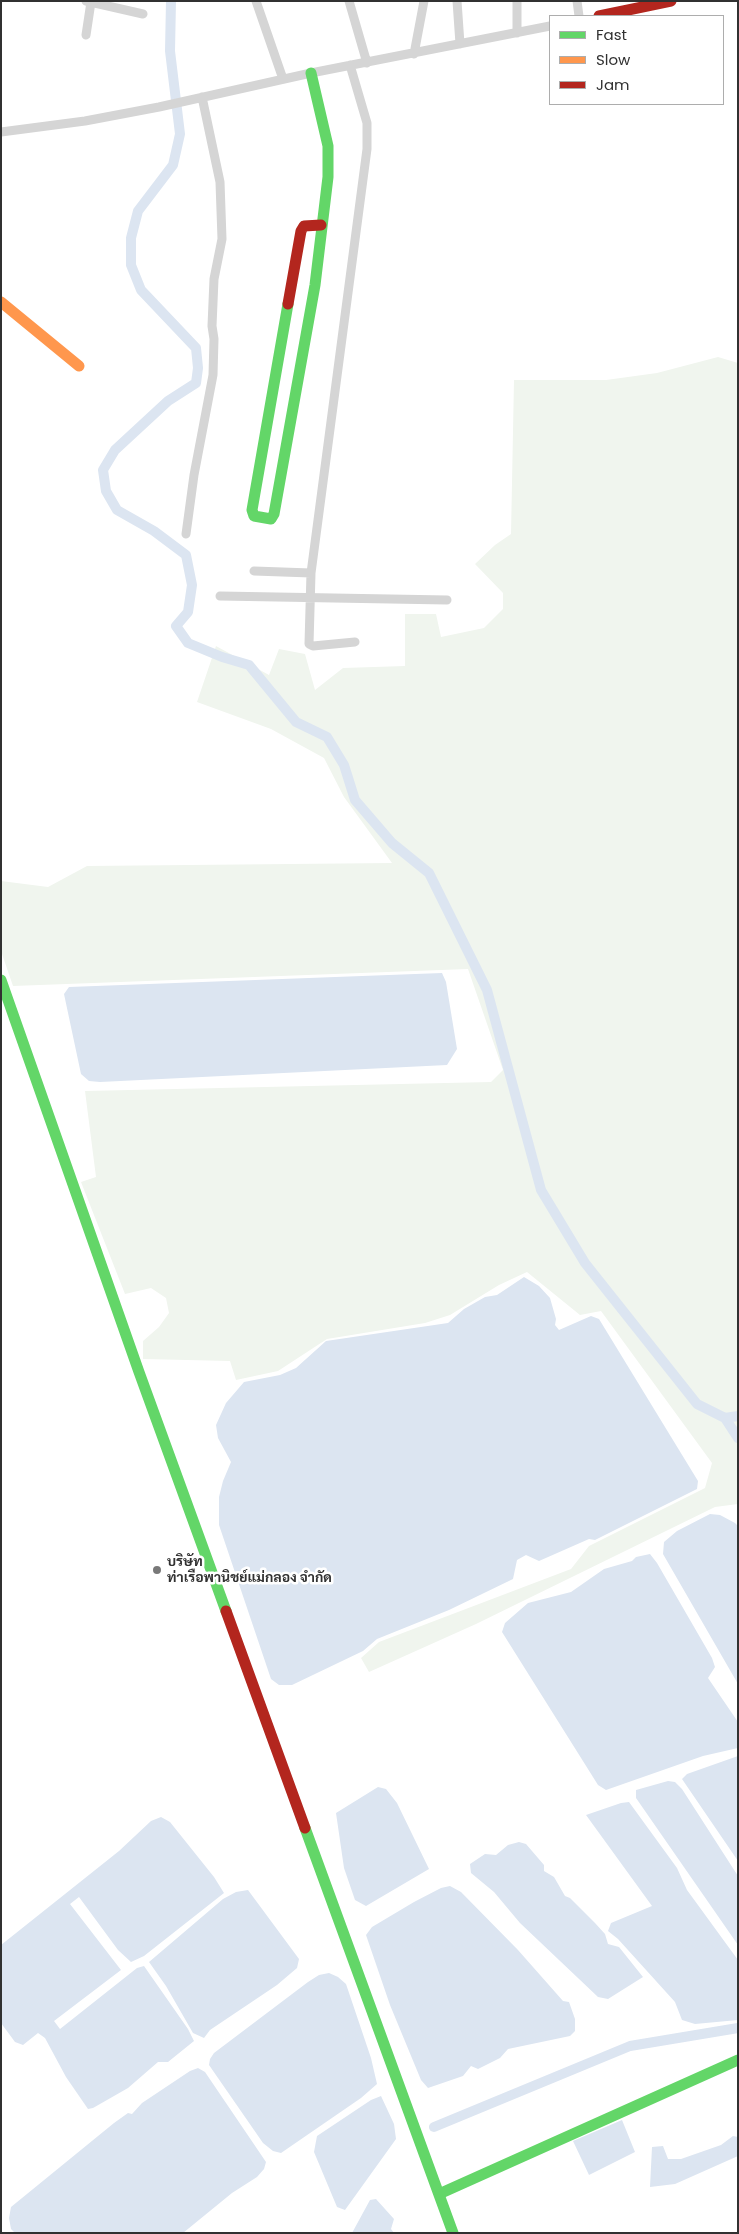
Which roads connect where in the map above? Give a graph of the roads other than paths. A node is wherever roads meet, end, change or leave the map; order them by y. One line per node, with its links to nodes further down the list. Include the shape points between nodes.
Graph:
1 (256, 1): 20 (street)
2 (349, 1): 17 (street)
3 (424, 1): 16 (street)
4 (457, 1): 15 (street)
5 (518, 1): 13 (street)
6 (577, 1): 10 (street)
7 (671, 1): 11 (street)
8 (89, 2): 9 (street); 14 (street)
9 (143, 14)
10 (579, 15)
11 (604, 15)
12 (549, 26): 13 (street)
13 (517, 33): 15 (street)
14 (86, 35)
15 (460, 44): 16 (street)
16 (414, 54): 17 (street)
17 (367, 62): 18 (street)
18 (350, 65): 19 (street); 28 (street, via 367,123 367,149)
19 (311, 73): 20 (street); 23 (street, via 328,146 328,177)
20 (283, 79): 21 (street)
21 (201, 97): 22 (street, via 85,121); 26 (street, via 220,182 222,240 212,300 213,375)
22 (1, 132)
23 (321, 226): 23 (street, via 304,226 301,231 252,510 254,516 271,520 315,284)
24 (1, 302): 25 (street)
25 (79, 366)
26 (186, 534)
27 (254, 571): 28 (street)
28 (310, 573): 30 (street)
29 (220, 596): 30 (street)
30 (309, 599): 31 (street); 32 (street, via 309,644)
31 (447, 600)
32 (355, 642)
33 (1, 980): 35 (street, via 139,1372)
34 (738, 2060): 35 (street)
35 (440, 2194): 36 (street)
36 (453, 2233)

